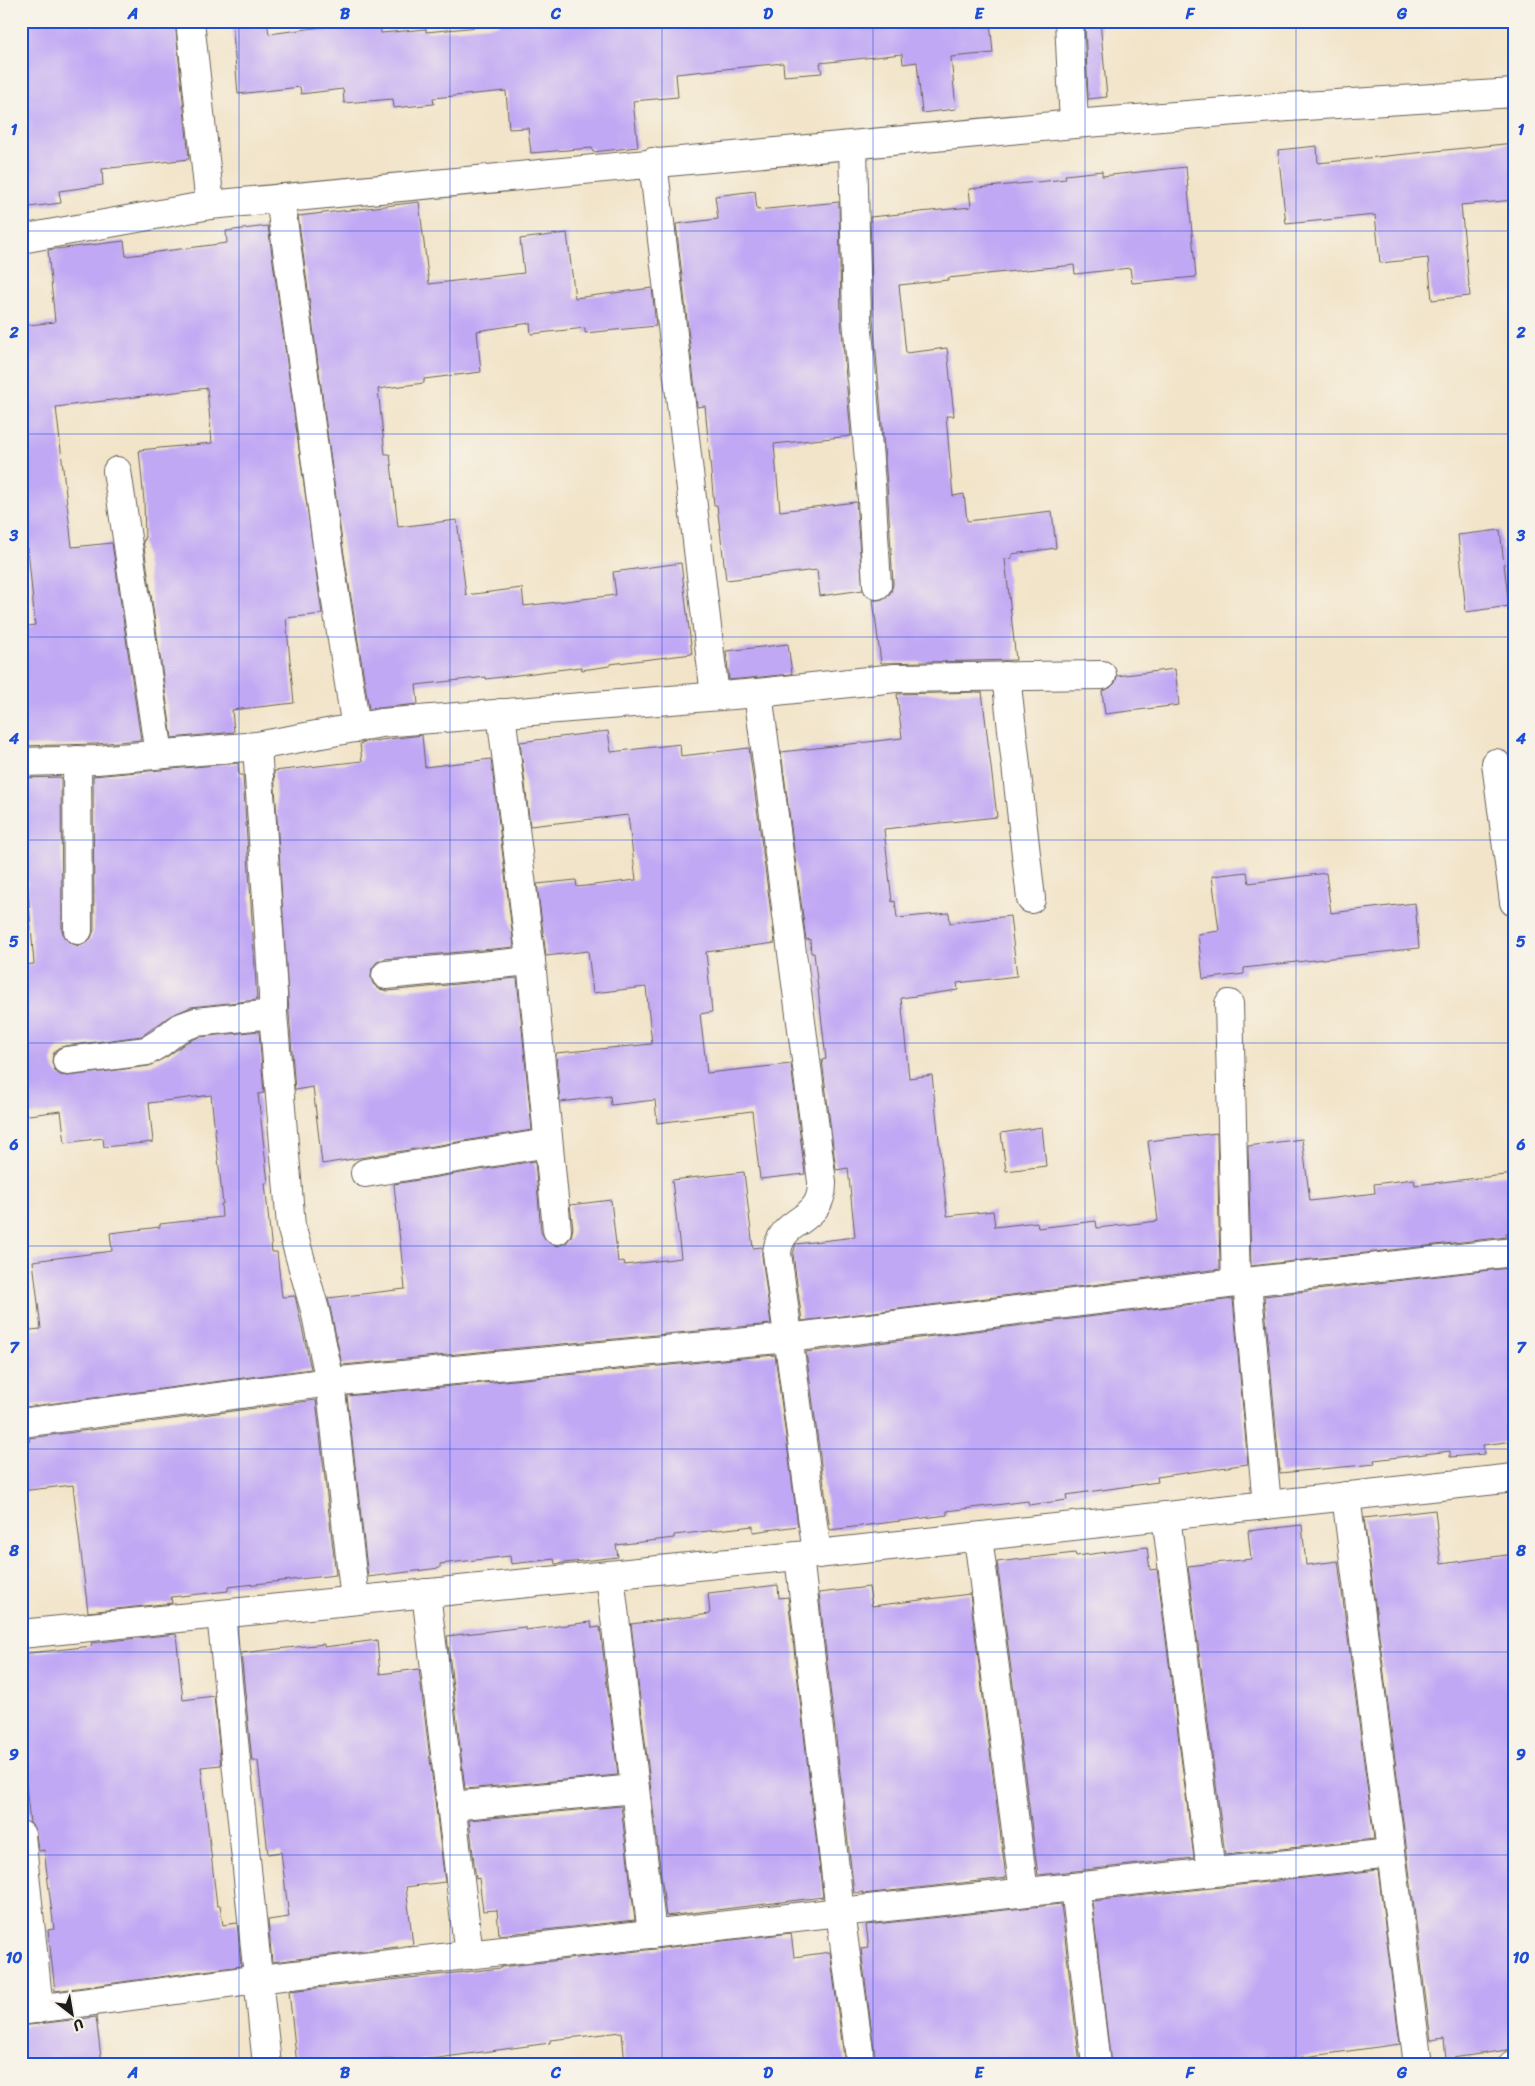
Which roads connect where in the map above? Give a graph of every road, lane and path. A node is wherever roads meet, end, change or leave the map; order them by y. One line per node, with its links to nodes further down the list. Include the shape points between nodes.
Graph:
1 (190, 21): 8 (street)
2 (1069, 21): 4 (street)
3 (1514, 93): 4 (street)
4 (1074, 124): 5 (street)
5 (853, 146): 6 (street); 11 (street, via 857,320)
6 (653, 162): 7 (street); 15 (street)
7 (280, 198): 8 (street); 17 (street, via 327,544)
8 (210, 205): 9 (street)
9 (21, 239)
10 (117, 471): 19 (street)
11 (877, 585)
12 (1006, 676): 13 (street); 14 (street, via 895,678); 23 (street)
13 (1102, 676)
14 (758, 693): 15 (street); 36 (street, via 822,1182 821,1199 815,1209 788,1229 778,1245)
15 (715, 696): 16 (street)
16 (501, 713): 17 (street); 26 (street)
17 (356, 728): 18 (street)
18 (257, 746): 19 (street); 29 (street)
19 (159, 754): 20 (street)
20 (77, 760): 21 (street); 25 (street)
21 (21, 762)
22 (1496, 763): 24 (street)
23 (1031, 899)
24 (1514, 902)
25 (78, 930)
26 (531, 961): 27 (street); 31 (street)
27 (386, 975)
28 (1229, 1004): 35 (street)
29 (273, 1014): 30 (street, via 196,1022 179,1028 147,1051); 37 (street, via 290,1226 315,1310)
30 (68, 1061)
31 (548, 1143): 32 (street); 33 (street)
32 (365, 1173)
33 (558, 1230)
34 (1514, 1252): 35 (street)
35 (1241, 1283): 36 (street); 41 (street)
36 (788, 1338): 37 (street); 44 (street)
37 (330, 1382): 38 (street); 47 (street)
38 (21, 1423)
39 (1514, 1478): 40 (street)
40 (1346, 1496): 41 (street); 53 (street)
41 (1267, 1505): 42 (street)
42 (1166, 1516): 43 (street); 54 (street)
43 (978, 1537): 44 (street); 56 (street)
44 (808, 1555): 45 (street); 57 (street)
45 (610, 1575): 46 (street); 50 (street)
46 (426, 1593): 47 (street); 51 (street)
47 (355, 1600): 48 (street)
48 (221, 1614): 49 (street); 60 (street)
49 (21, 1634)
50 (635, 1789): 51 (street); 58 (street)
51 (451, 1806): 59 (street)
52 (21, 1835): 61 (street)
53 (1391, 1853): 54 (street); 65 (street)
54 (1211, 1872): 55 (street)
55 (1075, 1887): 56 (street); 64 (street)
56 (1024, 1892): 57 (street)
57 (840, 1912): 58 (street); 63 (street)
58 (652, 1934): 59 (street)
59 (469, 1955): 60 (street)
60 (258, 1979): 61 (street); 62 (street)
61 (30, 2010)
62 (267, 2065)
63 (861, 2065)
64 (1096, 2065)
65 (1418, 2065)

